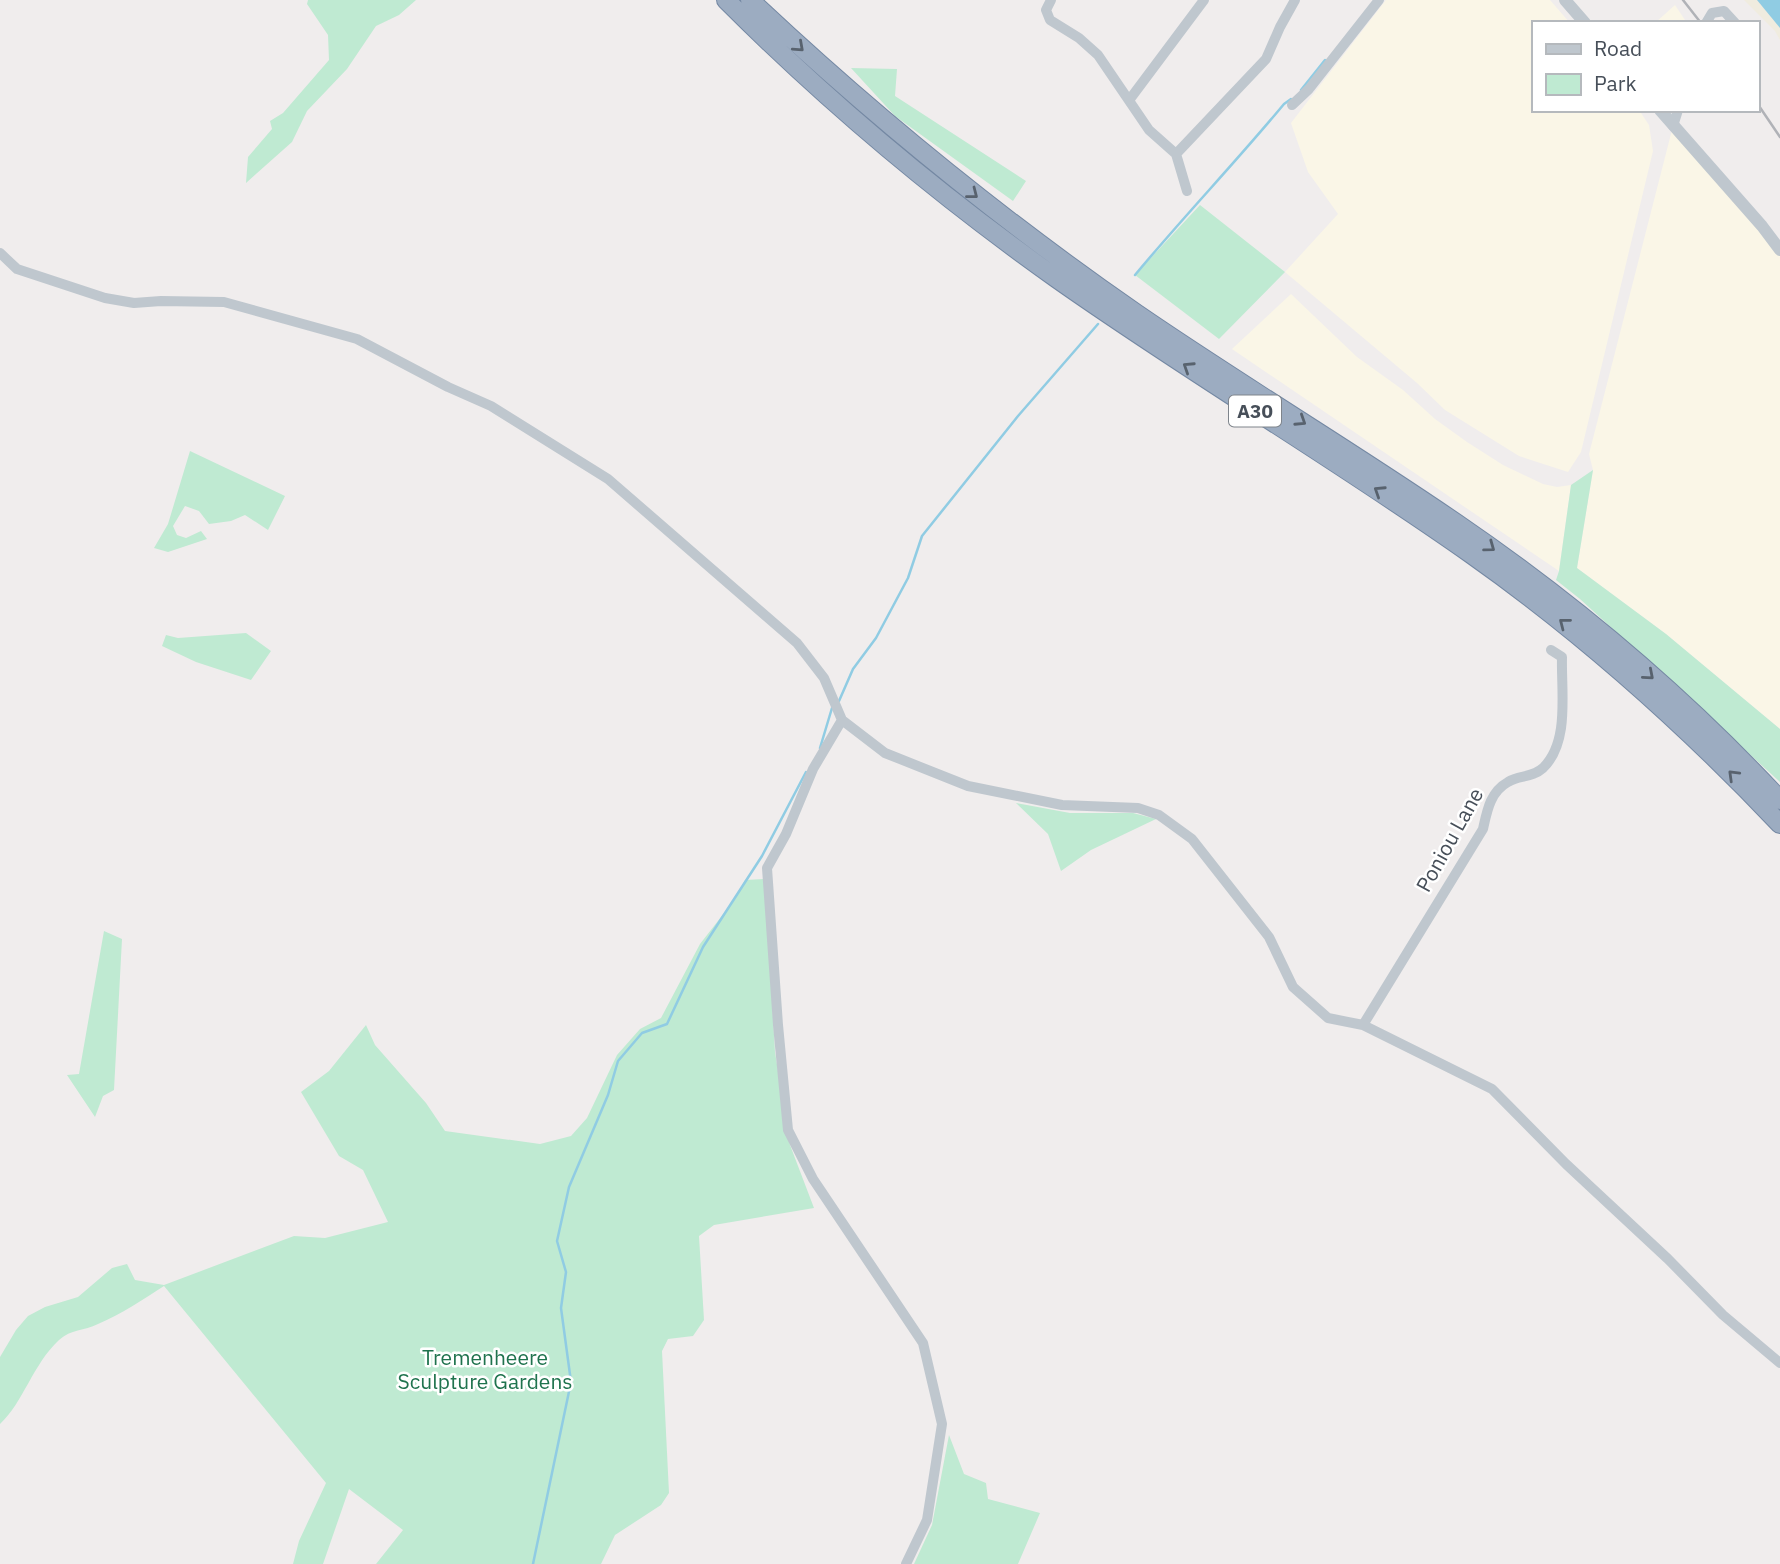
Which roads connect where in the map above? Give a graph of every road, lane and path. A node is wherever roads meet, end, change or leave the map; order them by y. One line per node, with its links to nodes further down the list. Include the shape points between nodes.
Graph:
1 (726, 0): 23 (highway, A30, one-way to 1, via 1668,713 1583,638 1443,534 1053,276 897,154)
2 (750, 0): 22 (highway, A30, one-way to 22, via 876,114 1007,221 1549,590 1687,707)
3 (1051, 0): 11 (street, via 1046,10 1050,20 1098,55)
4 (1204, 0): 11 (street)
5 (1296, 0): 16 (street, via 1266,59)
6 (1379, 0): 12 (street)
7 (1566, 0): 8 (street)
8 (1583, 21)
9 (1707, 21): 10 (street, via 1718,11)
10 (1733, 21)
11 (1130, 99): 16 (street, via 1149,130)
12 (1292, 105)
13 (1662, 112): 15 (street)
14 (1677, 112): 15 (street)
15 (1673, 125): 18 (street)
16 (1175, 154): 17 (street)
17 (1187, 191)
18 (1780, 250)
19 (0, 253): 21 (street, via 17,269 105,298 134,303 224,302 357,339 491,406 608,479 797,643 824,678)
20 (1551, 650): 24 (street, Poniou Lane, via 1562,657 1561,732 1552,755 1544,767 1508,782 1490,801 1483,829)
21 (842, 720): 24 (street, via 885,754 968,786 1062,805 1138,808 1159,815 1192,839 1269,937 1293,987 1328,1018); 26 (street, via 813,769 767,868 779,1036 788,1130 813,1179 923,1343 942,1424 927,1520)
22 (1780, 800)
23 (1780, 824)
24 (1363, 1025): 25 (street, via 1492,1089 1723,1315)
25 (1780, 1363)
26 (906, 1564)

